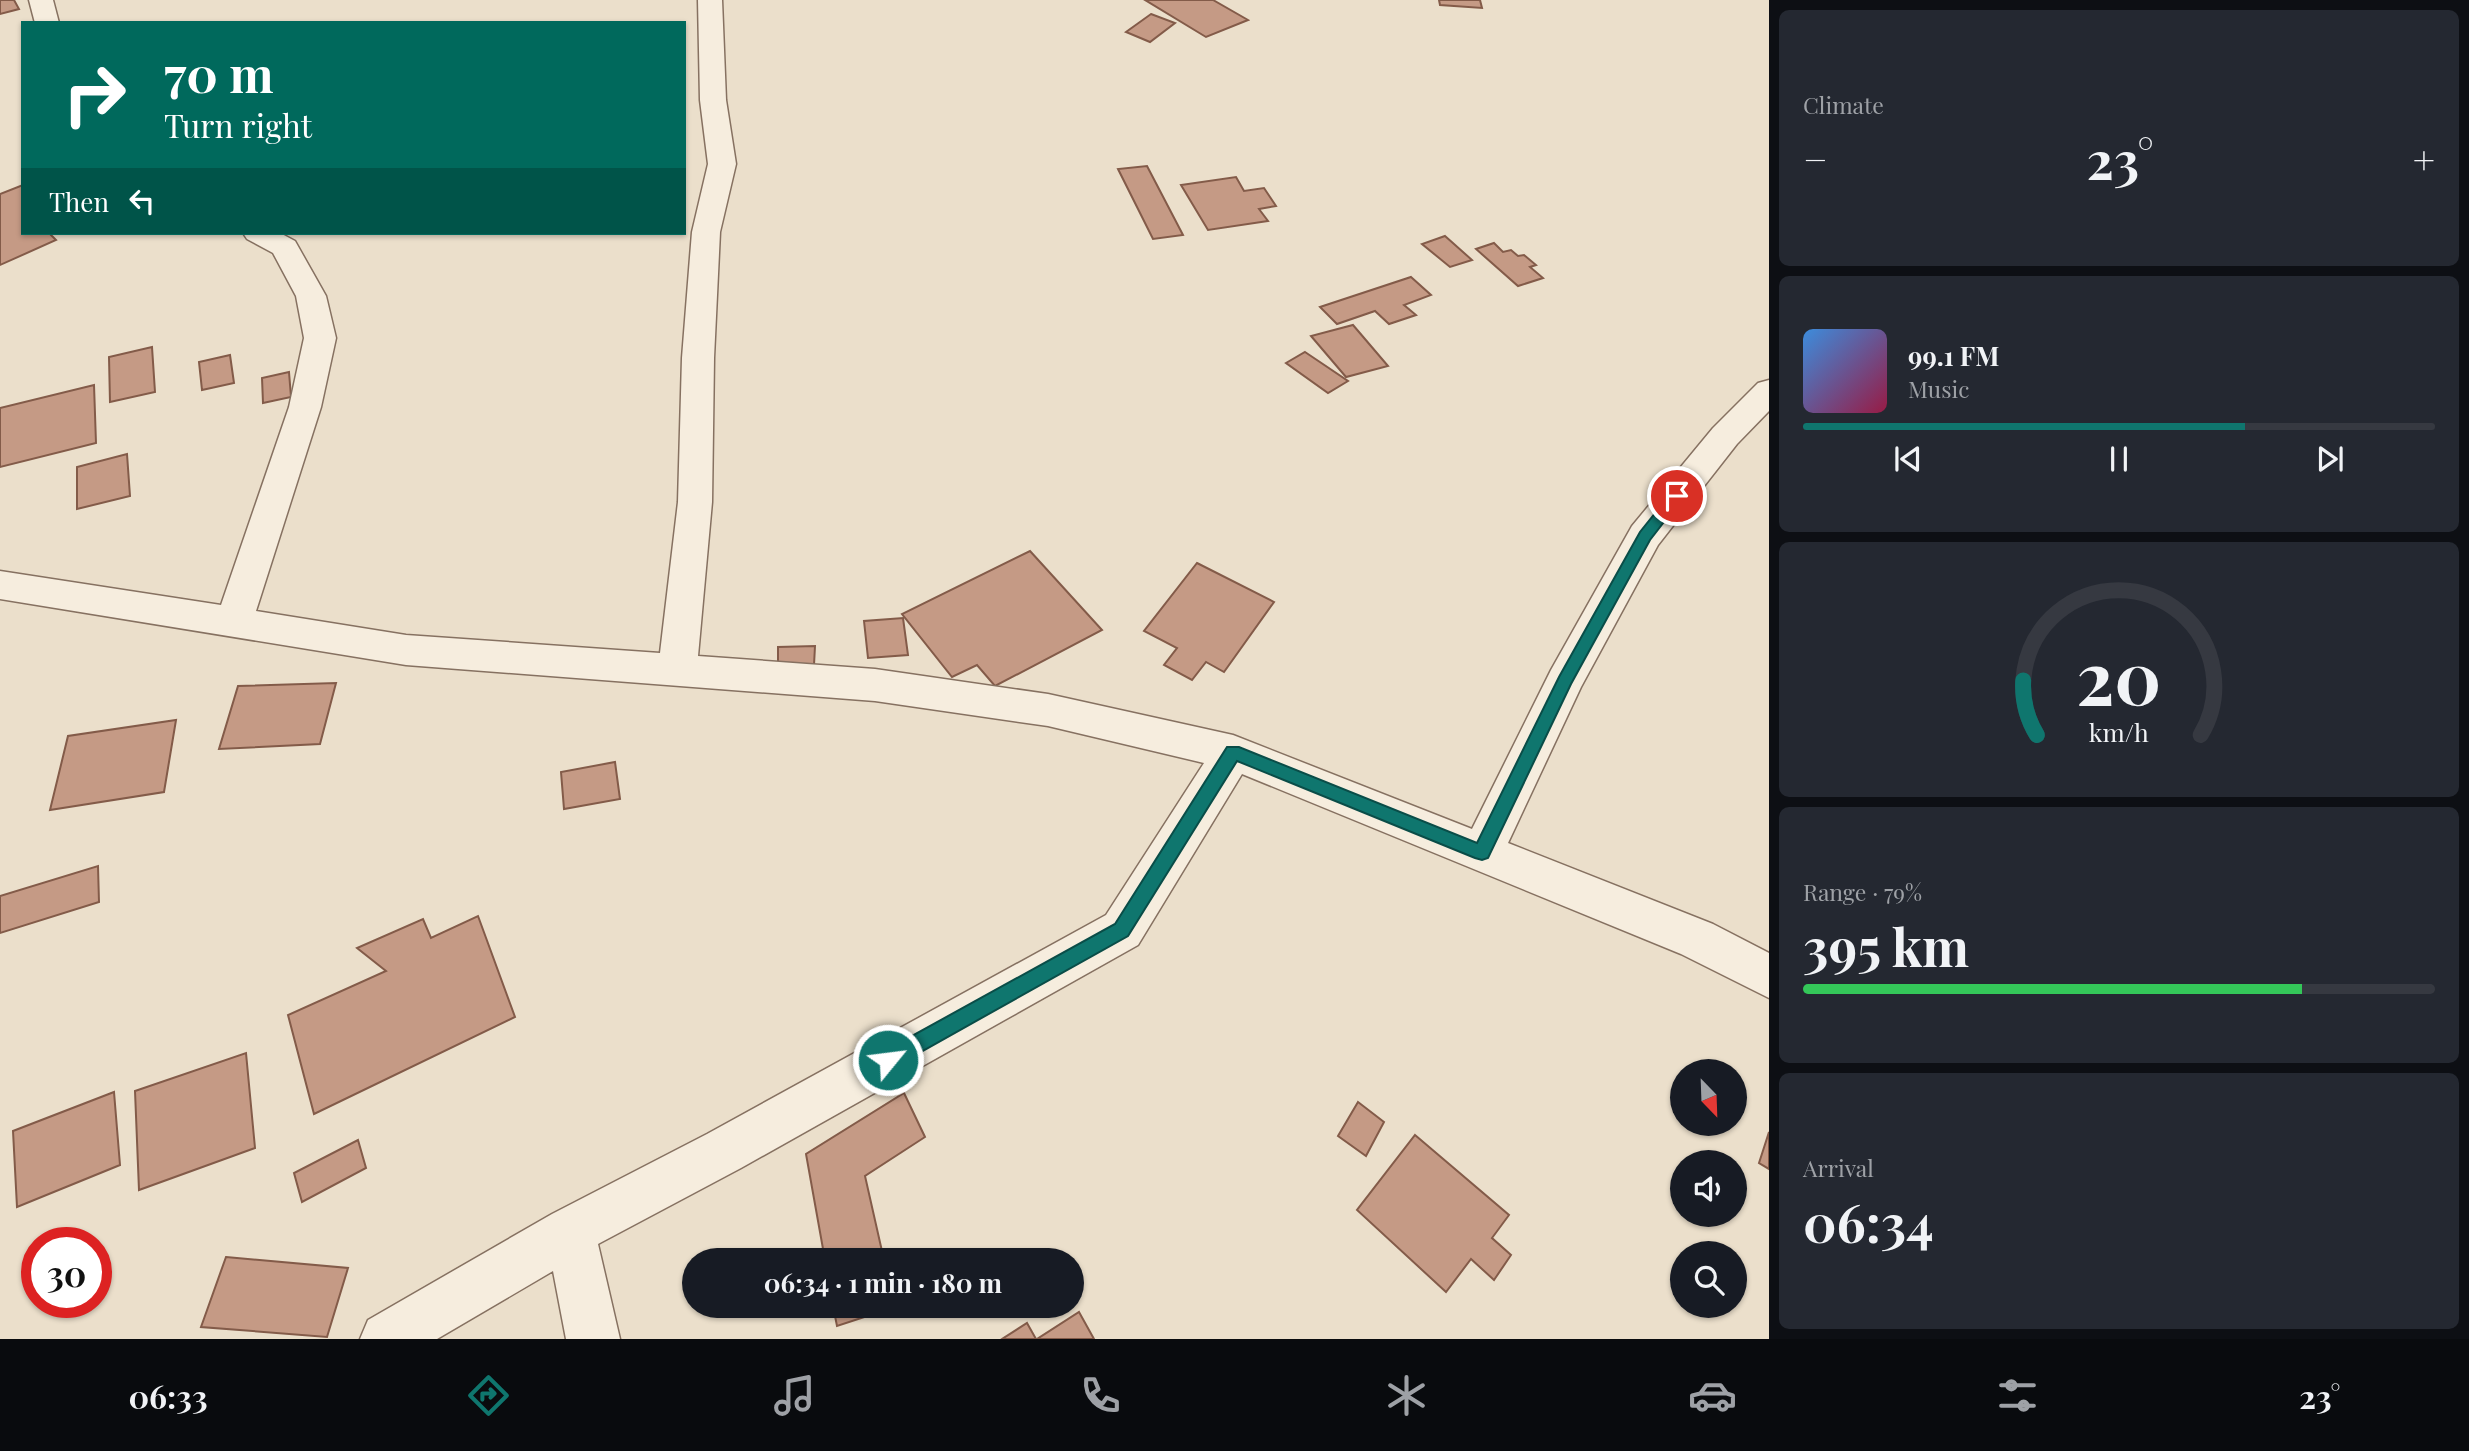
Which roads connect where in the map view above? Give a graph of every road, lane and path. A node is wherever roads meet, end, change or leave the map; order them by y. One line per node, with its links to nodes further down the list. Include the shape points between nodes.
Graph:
1 (41, 0): 3 (street)
2 (710, 0): 8 (street, via 713,100 722,164 706,232 695,502)
3 (46, 21)
4 (261, 235): 7 (street, via 285,247 311,296 320,338 304,407)
5 (1769, 391): 10 (street, via 1725,436 1645,536 1565,681)
6 (0, 585): 7 (street)
7 (234, 621): 8 (street, via 406,650)
8 (677, 671): 9 (street, via 915,690 1048,710)
9 (1233, 752): 10 (street); 12 (street, via 1122,930)
10 (1482, 852): 11 (street, via 1697,939)
11 (1769, 976)
12 (570, 1232): 13 (street); 14 (street)
13 (387, 1339)
14 (593, 1339)

